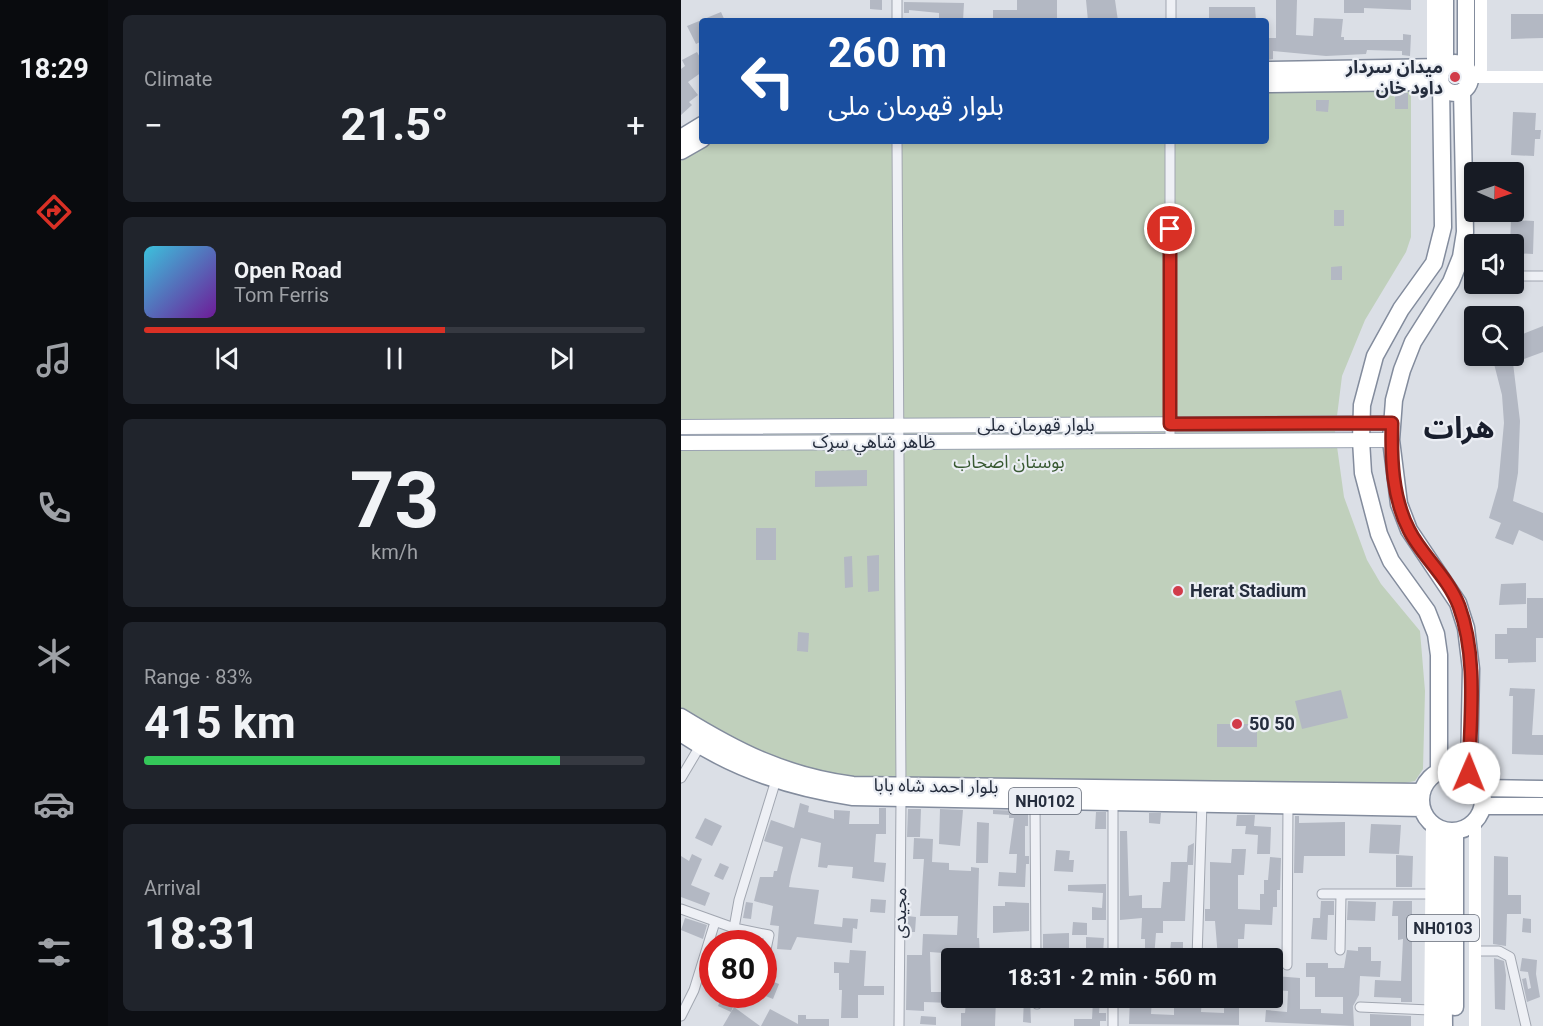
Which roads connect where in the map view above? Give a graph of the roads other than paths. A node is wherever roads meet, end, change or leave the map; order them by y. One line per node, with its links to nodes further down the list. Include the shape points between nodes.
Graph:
1 (897, 0): 7 (street)
2 (1171, 0): 8 (street)
3 (1433, 0): 10 (street)
4 (1445, 0): 10 (highway)
5 (1466, 0): 10 (highway)
6 (1481, 0): 10 (street)
7 (897, 18)
8 (1171, 18)
9 (1269, 70): 10 (highway)
10 (1454, 76): 11 (street); 12 (highway); 21 (highway, via 1439,248 1427,276 1401,309 1375,356 1362,405); 22 (highway, via 1465,232 1461,257 1440,303 1413,342 1402,370)
11 (1543, 77)
12 (1269, 84)
13 (699, 127): 14 (highway)
14 (681, 138)
15 (699, 141): 18 (highway)
16 (897, 144): 24 (street, مجیدی)
17 (1170, 144): 23 (street)
18 (681, 151)
19 (1524, 276): 20 (street)
20 (1543, 276)
21 (1362, 423): 22 (main road, بلوار قهرمان ملی); 23 (main road, بلوار قهرمان ملی); 26 (highway)
22 (1392, 423): 27 (highway)
23 (1170, 424): 24 (main road, بلوار قهرمان ملی); 28 (street)
24 (899, 426): 25 (main road, بلوار قهرمان ملی); 29 (street, مجیدی)
25 (681, 427)
26 (1361, 440): 27 (main road, ظاهر شاهي سړک); 28 (main road, ظاهر شاهي سړک); 34 (highway, via 1363,473 1379,534 1392,561 1427,611 1436,634)
27 (1391, 440): 35 (highway, via 1398,504 1409,530 1458,603 1466,628 1471,669)
28 (1170, 441): 29 (main road, ظاهر شاهي سړک)
29 (899, 442): 30 (main road, ظاهر شاهي سړک); 40 (street, مجیدی)
30 (681, 443)
31 (681, 717): 40 (highway, بلوار احمد شاه بابا / NH0102, via 736,750 809,777)
32 (681, 733): 33 (highway, بلوار احمد شاه بابا / NH0102)
33 (700, 746): 36 (street); 37 (highway, بلوار احمد شاه بابا / NH0102)
34 (1439, 771): 35 (highway, via 1459,769); 41 (highway, via 1426,784)
35 (1469, 773): 38 (highway)
36 (681, 778)
37 (776, 780): 40 (highway, بلوار احمد شاه بابا / NH0102, via 832,794); 55 (street)
38 (1482, 788): 39 (highway); 46 (highway)
39 (1543, 789)
40 (901, 793): 41 (highway, بلوار احمد شاه بابا / NH0102); 42 (highway, بلوار احمد شاه بابا / NH0102); 67 (street, مجیدی)
41 (1422, 800): 45 (highway, بلوار احمد شاه بابا / NH0102); 49 (highway)
42 (1035, 801): 43 (highway, بلوار احمد شاه بابا / NH0102); 57 (street)
43 (1113, 801): 44 (highway, بلوار احمد شاه بابا / NH0102); 58 (street)
44 (1202, 802): 45 (highway, بلوار احمد شاه بابا / NH0102); 59 (street)
45 (1288, 804): 62 (street)
46 (1483, 806): 47 (highway); 48 (highway)
47 (1543, 806)
48 (1475, 822): 49 (highway); 61 (street)
49 (1443, 828): 52 (street); 70 (highway, NH0103); 71 (highway, NH0103)
50 (1322, 894): 51 (street)
51 (1341, 894): 52 (street); 60 (street)
52 (1430, 894): 65 (street)
53 (681, 909): 54 (street)
54 (715, 922): 55 (street); 66 (street, via 694,990)
55 (734, 928): 56 (street)
56 (744, 930)
57 (1036, 948)
58 (1113, 948)
59 (1197, 948)
60 (1340, 950)
61 (1475, 951): 72 (street); 73 (street, via 1499,951 1510,957)
62 (1287, 965)
63 (1360, 1007): 65 (street)
64 (1113, 1008): 68 (street)
65 (1430, 1010): 69 (street)
66 (681, 1016)
67 (899, 1026)
68 (1113, 1026)
69 (1430, 1026)
70 (1444, 1026)
71 (1456, 1026)
72 (1475, 1026)
73 (1526, 1026)

